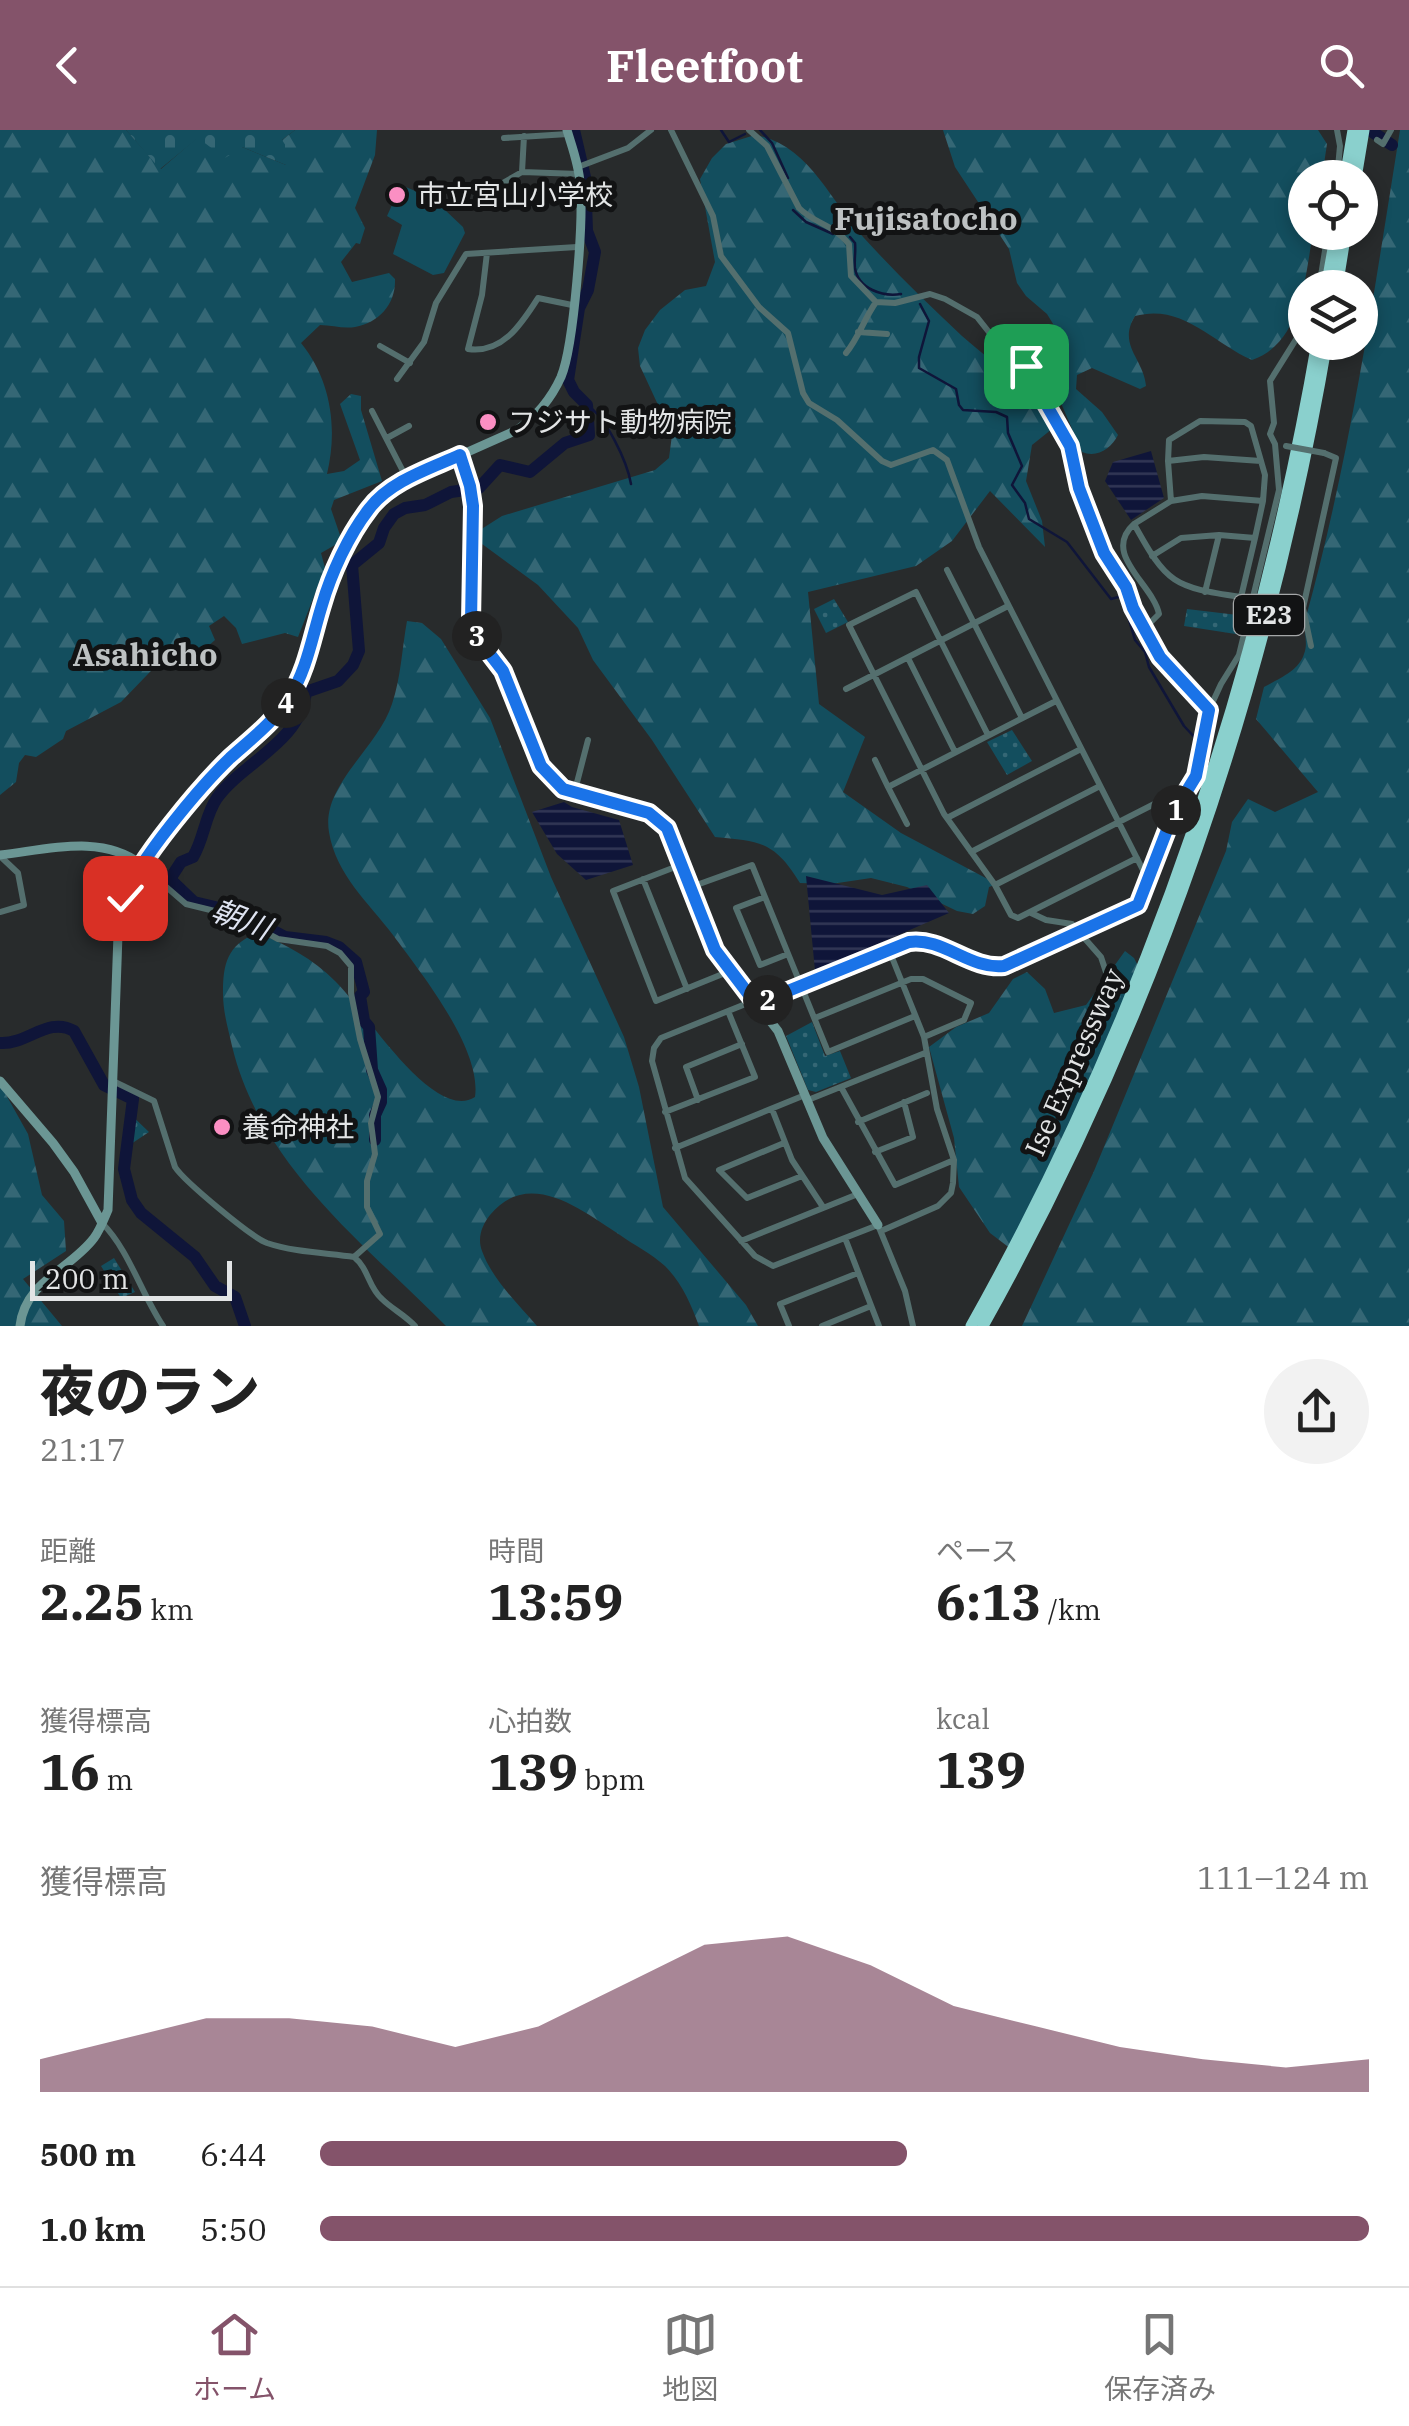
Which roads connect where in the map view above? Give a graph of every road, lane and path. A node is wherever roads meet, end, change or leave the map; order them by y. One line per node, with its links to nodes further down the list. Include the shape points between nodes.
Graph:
1 (651, 130): 13 (street)
2 (671, 130): 47 (street, via 712,216 721,256 788,333 809,403 891,464 926,452 942,454)
3 (749, 130): 18 (street, via 767,146 799,208 849,244 851,276)
4 (1336, 130): 10 (street)
5 (1353, 130): 11 (highway)
6 (1364, 130): 12 (highway)
7 (568, 132): 8 (street); 13 (street)
8 (526, 134): 9 (street); 14 (street)
9 (504, 138)
10 (1339, 160)
11 (1348, 160)
12 (1359, 160)
13 (582, 168): 14 (street); 16 (street)
14 (522, 172): 15 (street)
15 (502, 184)
16 (577, 247): 17 (street); 19 (street)
17 (486, 253): 19 (street, via 468,349 512,336 538,298); 27 (street, via 466,254)
18 (876, 302): 20 (street); 49 (street, via 930,294 956,304 1034,373 1070,446 1104,553)
19 (572, 305): 33 (street, via 565,364 544,406 517,430)
20 (858, 332): 21 (street); 24 (street)
21 (887, 334)
22 (380, 346): 27 (street)
23 (1288, 352): 32 (street, via 1270,381)
24 (846, 353)
25 (1314, 360): 78 (highway, Ise Expressway / E23, via 1266,587)
26 (1324, 360): 78 (highway, Ise Expressway / E23, via 1276,590 1226,768)
27 (410, 363): 28 (street)
28 (398, 379)
29 (372, 411): 31 (street)
30 (409, 426): 31 (street)
31 (386, 438): 36 (street)
32 (1274, 444): 41 (street, via 1279,490); 51 (street, bridge, via 1336,458 1303,608)
33 (460, 455): 36 (street); 66 (street, via 471,491 471,622 503,671 544,771)
34 (1168, 461): 35 (street); 35 (street, via 1170,440 1208,420 1246,422); 37 (street)
35 (1261, 461): 38 (street)
36 (408, 479): 75 (street, via 368,510 329,584 304,670 284,705 215,774)
37 (1171, 500): 38 (street); 39 (street)
38 (1263, 501): 40 (street)
39 (1134, 524): 44 (street); 49 (street, via 1122,548 1159,614)
40 (1259, 524): 41 (street); 43 (street)
41 (1271, 526): 56 (street, via 1239,655)
42 (1219, 534): 43 (street); 44 (street, via 1182,538); 46 (street)
43 (1255, 538): 46 (street, via 1240,597)
44 (1152, 556): 46 (street, via 1163,573)
45 (948, 570): 48 (street)
46 (1204, 592)
47 (1008, 606): 48 (street); 55 (street)
48 (974, 624): 50 (street); 57 (street)
49 (1145, 628): 56 (street, via 1168,669)
50 (941, 641): 52 (street); 53 (street, via 916,592 849,625); 58 (street)
51 (1312, 646)
52 (908, 658): 53 (street); 61 (street)
53 (874, 675): 54 (street); 63 (street)
54 (846, 689)
55 (1056, 700): 57 (street); 60 (street)
56 (1209, 710): 67 (street, via 1196,776)
57 (1022, 718): 58 (street)
58 (988, 735): 61 (street)
59 (588, 740): 66 (street)
60 (1081, 749): 65 (street); 68 (street)
61 (955, 752): 63 (street)
62 (875, 760): 64 (street)
63 (921, 770): 64 (street); 68 (street)
64 (888, 786): 70 (street)
65 (1100, 786): 69 (street); 71 (street)
66 (574, 794): 74 (street, via 654,816 671,832)
67 (1174, 812): 69 (street, via 1166,798); 77 (street)
68 (946, 818): 71 (street)
69 (1118, 822): 73 (street); 79 (street)
70 (907, 824)
71 (971, 852): 79 (street)
72 (0, 856): 75 (street, via 90,846 121,852); 82 (street, via 18,873 24,905)
73 (1137, 858): 77 (street); 83 (street)
74 (683, 864): 76 (street); 80 (street)
75 (142, 865): 102 (street, via 128,889 118,935); 121 (street, via 186,904 236,916 278,939 327,946 351,966 360,1038 378,1097 370,1123 375,1160 367,1208 380,1234)
76 (644, 879): 92 (street); 92 (street, via 612,891 656,1001)
77 (1148, 880): 84 (street, via 1138,905)
78 (1182, 880): 124 (highway, Ise Expressway / E23, via 1051,1199)
79 (995, 885): 83 (street, via 1010,916)
80 (691, 887): 81 (street, via 752,865); 88 (street, via 710,941)
81 (765, 898): 87 (street); 87 (street, via 736,908 760,965)
82 (0, 912)
83 (1030, 912): 85 (street, via 1072,924)
84 (1118, 916): 85 (street)
85 (1081, 934): 86 (street, via 996,967 924,942); 89 (street)
86 (889, 950): 90 (street); 91 (street)
87 (788, 954): 91 (street)
88 (730, 971): 92 (street); 93 (street)
89 (1106, 972)
90 (902, 983): 95 (street); 96 (street); 97 (street, via 923,980 972,1003 964,1020)
91 (802, 986): 93 (street); 96 (street)
92 (688, 989)
93 (755, 1003): 94 (street); 104 (street, via 778,1031)
94 (728, 1011): 98 (street); 108 (street, via 656,1043 652,1061)
95 (916, 1016): 96 (street, via 828,1052); 97 (street)
96 (815, 1018)
97 (924, 1037): 99 (street)
98 (742, 1044): 105 (street, via 754,1077); 105 (street, via 686,1066)
99 (925, 1052): 101 (street); 113 (street)
100 (0, 1082): 117 (street, via 74,1172)
101 (840, 1087): 104 (street); 109 (street)
102 (115, 1091): 117 (street); 121 (street, via 154,1101 181,1176 264,1242)
103 (928, 1092): 106 (street)
104 (806, 1098): 107 (street); 115 (street)
105 (698, 1100): 108 (street)
106 (904, 1102): 109 (street); 112 (street, via 913,1137)
107 (772, 1109): 110 (street); 111 (street)
108 (665, 1112): 111 (street)
109 (858, 1122): 112 (street)
110 (784, 1143): 114 (street); 114 (street, via 719,1170 747,1198)
111 (675, 1148): 120 (street, via 685,1178)
112 (875, 1152): 113 (street, via 895,1186)
113 (954, 1160): 118 (street, via 945,1200)
114 (802, 1176): 116 (street)
115 (858, 1194): 116 (street); 118 (street)
116 (823, 1207): 120 (street)
117 (102, 1223): 125 (street, via 36,1290); 126 (street)
118 (879, 1228): 119 (street); 131 (street)
119 (845, 1238): 120 (street, via 773,1266); 122 (street)
120 (742, 1241)
121 (354, 1257): 127 (street, via 382,1300)
122 (858, 1272): 123 (street); 128 (street, via 780,1304)
123 (871, 1306): 129 (street); 130 (street)
124 (976, 1325)
125 (20, 1326)
126 (162, 1326)
127 (415, 1326)
128 (789, 1326)
129 (822, 1326)
130 (879, 1326)
131 (913, 1326)

